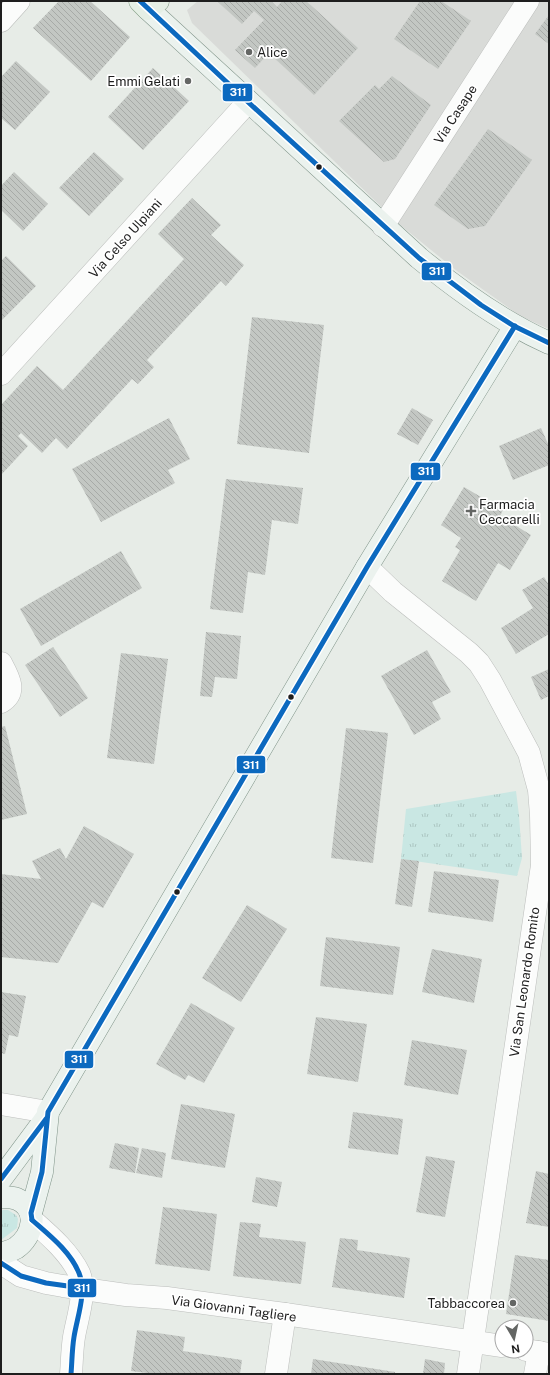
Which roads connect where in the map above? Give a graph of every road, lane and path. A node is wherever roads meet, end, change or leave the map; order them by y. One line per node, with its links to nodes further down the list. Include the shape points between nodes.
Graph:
1 (19, 1): 4 (street)
2 (528, 1): 6 (street, Via Casape)
3 (149, 4): 5 (street)
4 (1, 21)
5 (248, 102): 6 (street); 9 (street, Via Celso Ulpiani)
6 (383, 226): 7 (street, via 444,279)
7 (515, 326): 8 (street); 10 (street)
8 (549, 343)
9 (1, 374)
10 (367, 567): 13 (street, Via San Leonardo Romito, via 393,592 479,663 529,753 541,815); 15 (street)
11 (1, 663): 12 (street, via 9,678 10,689 5,700)
12 (1, 702)
13 (540, 934): 23 (street, Via San Leonardo Romito)
14 (1, 1104): 15 (street)
15 (47, 1114): 16 (street); 18 (street, via 42,1172)
16 (1, 1179)
17 (1, 1197): 18 (street, via 16,1199 23,1203)
18 (32, 1216): 19 (street, via 25,1239 15,1248); 21 (street, via 72,1262 79,1274)
19 (1, 1254)
20 (1, 1263): 21 (street, Via Giovanni Tagliere, via 21,1276 46,1283)
21 (82, 1288): 22 (street, Via Giovanni Tagliere); 26 (street)
22 (285, 1314): 23 (street, Via Giovanni Tagliere); 27 (street)
23 (472, 1341): 24 (street, Via Giovanni Tagliere); 28 (street, Via San Leonardo Romito)
24 (494, 1345)
25 (538, 1352): 29 (street)
26 (71, 1374)
27 (276, 1374)
28 (468, 1374)
29 (535, 1374)

